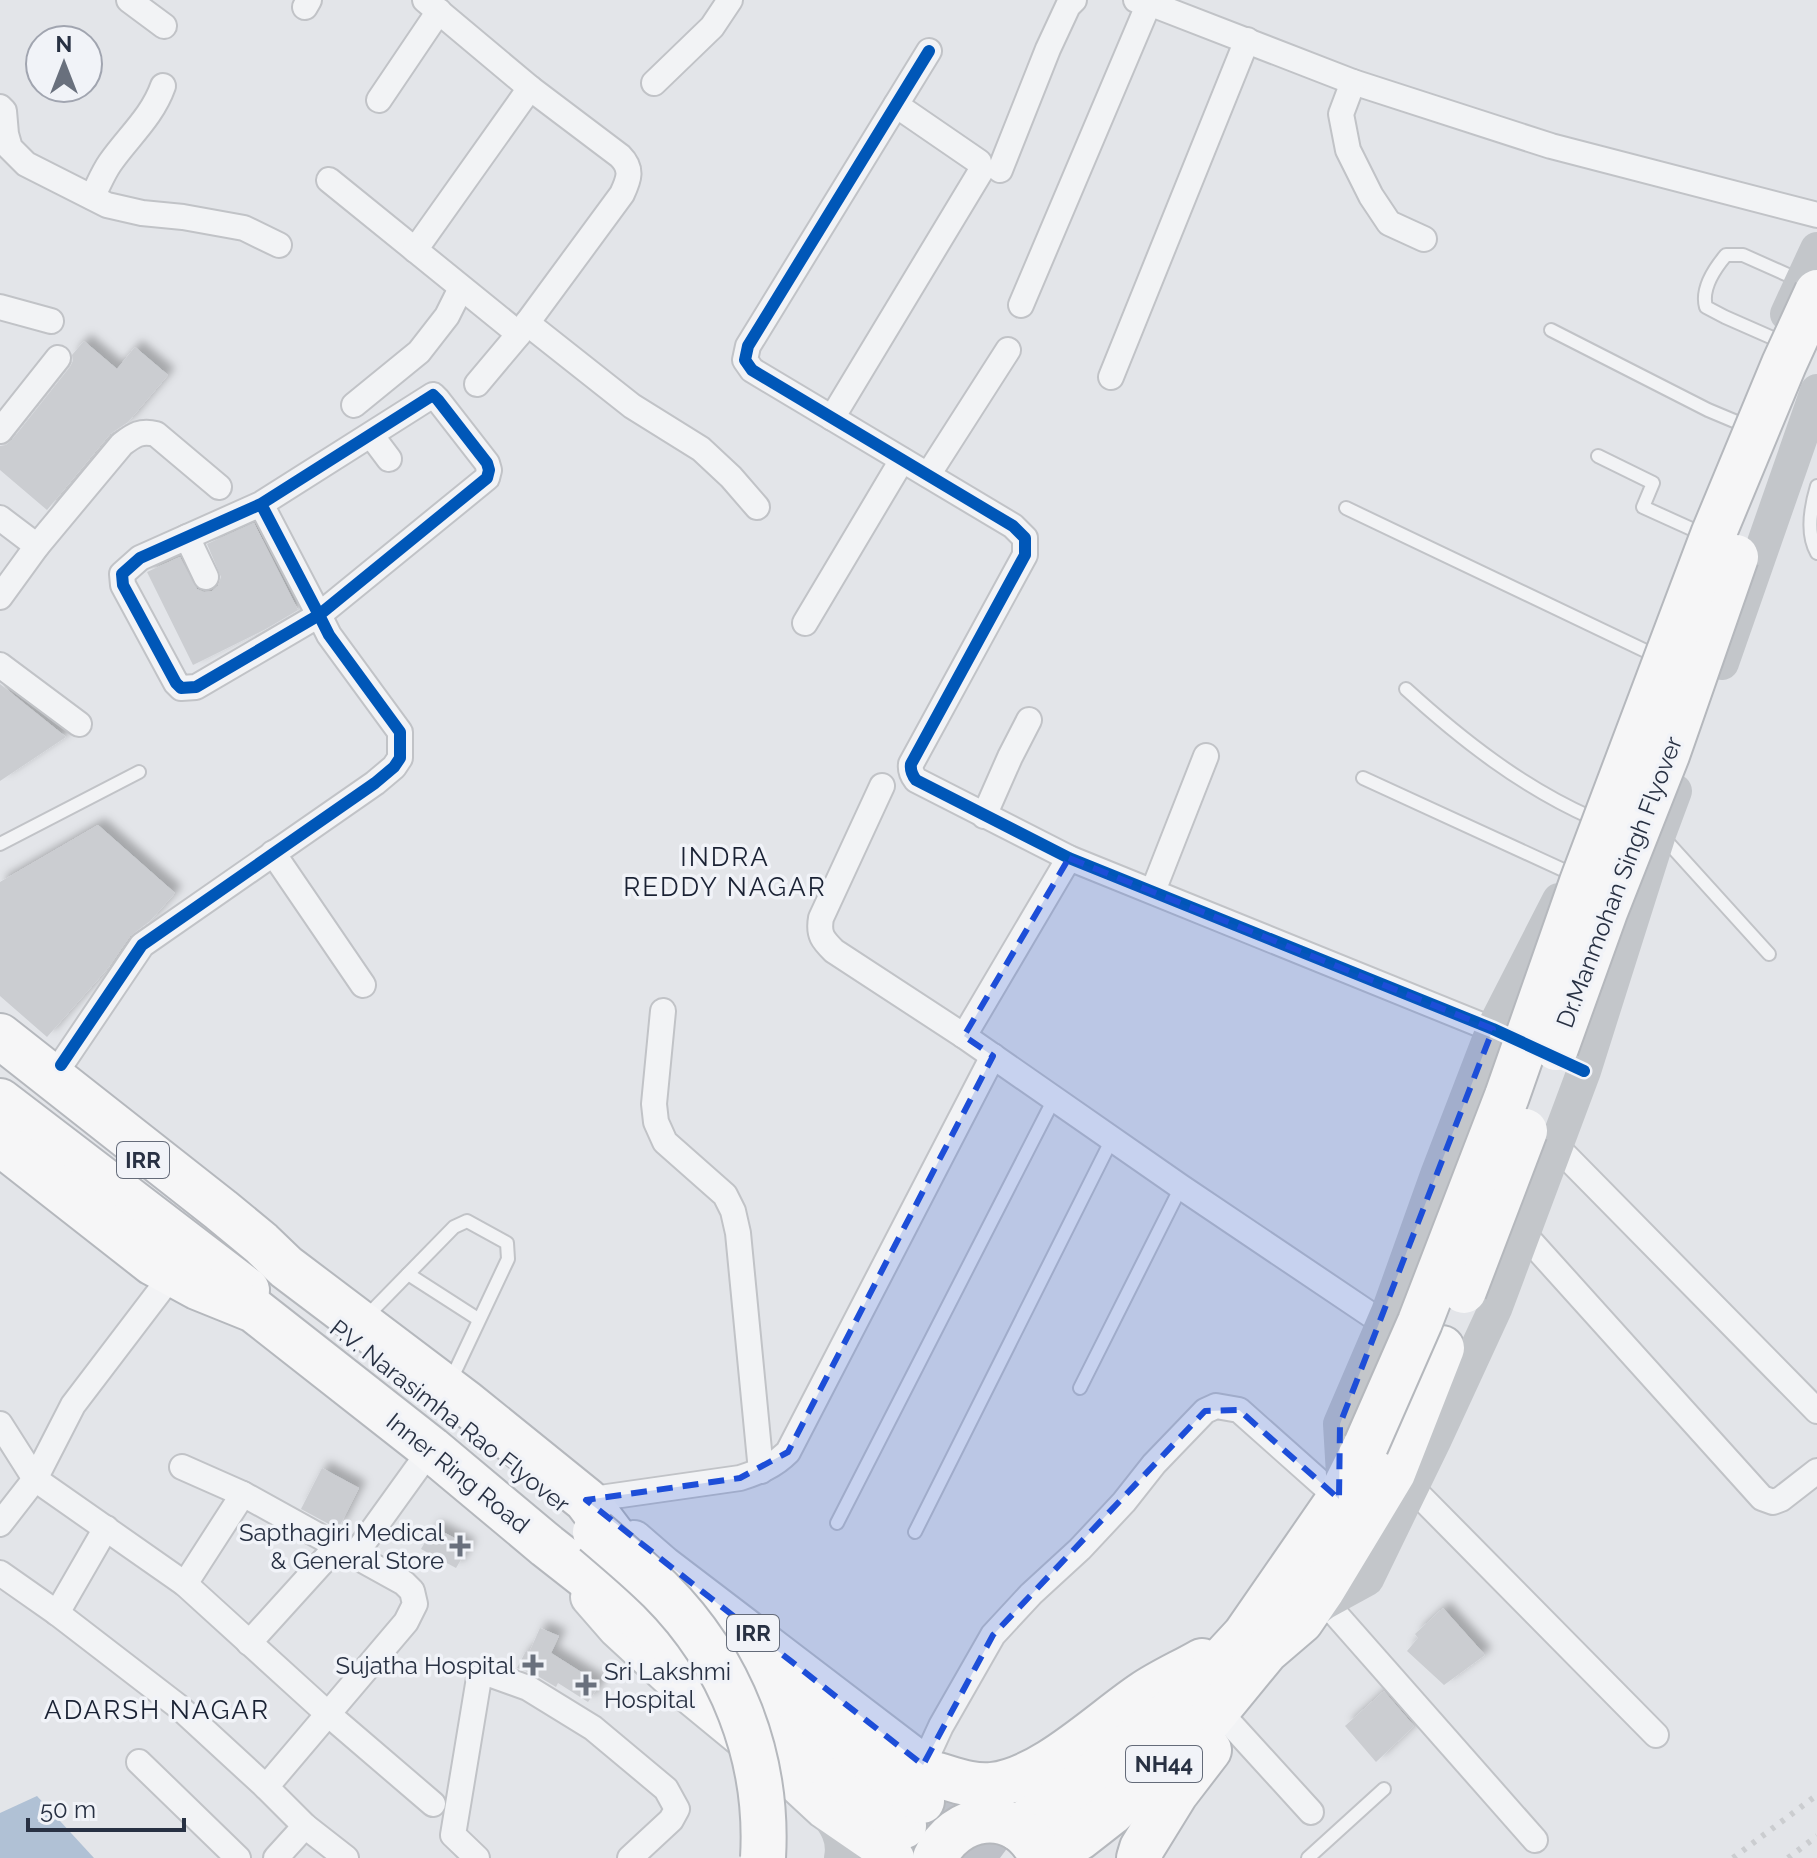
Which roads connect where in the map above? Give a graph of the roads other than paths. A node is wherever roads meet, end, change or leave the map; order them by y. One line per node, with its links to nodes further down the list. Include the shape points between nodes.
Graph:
1 (129, 0): 6 (street)
2 (730, 0): 10 (street, via 712,27)
3 (1074, 0): 16 (street, via 1048,49)
4 (1142, 2): 7 (street); 26 (street)
5 (432, 6): 12 (street); 13 (street)
6 (164, 26)
7 (1247, 40): 9 (street); 35 (street)
8 (929, 51): 14 (street)
9 (1353, 82): 19 (street, via 1551,146); 20 (street, via 1341,114 1348,150 1389,223)
10 (654, 83)
11 (163, 86): 18 (street)
12 (530, 88): 23 (street); 29 (street, via 620,156 629,178)
13 (379, 100)
14 (896, 105): 39 (street, via 979,162 981,171); 39 (street, via 745,353 752,370)
15 (0, 107): 18 (street, via 10,148 26,164)
16 (1000, 170)
17 (329, 180): 23 (street)
18 (92, 197): 21 (street, via 142,213 244,228)
19 (1817, 215)
20 (1424, 239)
21 (279, 245)
22 (1817, 249): 24 (street)
23 (415, 250): 25 (street)
24 (1810, 287): 31 (street); 31 (lane, via 1743,255 1726,255 1715,267 1706,307); 119 (highway, Dr.Manmohan Singh Flyover / NH44, bridge, via 1420,1322)
25 (461, 288): 29 (street); 38 (street, via 419,352)
26 (1021, 305)
27 (0, 307): 28 (street)
28 (51, 321)
29 (523, 328): 36 (street); 51 (street, via 701,449)
30 (1551, 330): 40 (lane)
31 (1775, 339): 40 (street)
32 (1008, 350): 46 (street)
33 (1817, 350): 129 (highway, Dr.Manmohan Singh Flyover / NH44, bridge, via 1774,450 1667,755 1393,1473)
34 (58, 358): 41 (street)
35 (1111, 377)
36 (477, 384)
37 (1817, 391): 54 (street, NH44)
38 (354, 405)
39 (832, 418): 45 (street)
40 (1739, 423): 49 (street)
41 (0, 431)
42 (371, 435): 44 (street); 50 (street); 61 (street, via 433,395 487,463 487,478)
43 (1598, 456): 55 (lane, via 1653,483 1643,507)
44 (389, 459)
45 (902, 460): 46 (street); 62 (street)
46 (928, 475): 72 (street, via 1025,538 1021,564 910,770 916,780)
47 (1817, 486): 58 (lane, via 1810,530)
48 (219, 487): 57 (street, via 156,434 135,434)
49 (1710, 497): 54 (street, via 1735,521); 55 (street)
50 (261, 504): 56 (street); 61 (street)
51 (757, 507)
52 (1346, 508): 63 (lane)
53 (0, 518): 57 (street)
54 (1772, 523): 74 (street, NH44)
55 (1696, 531): 63 (street)
56 (187, 537): 59 (street); 61 (street, via 140,558 122,574 123,585 181,688 196,687)
57 (37, 546): 60 (street)
58 (1817, 553)
59 (206, 577)
60 (0, 597)
61 (319, 615): 76 (street, via 400,732 400,758 375,783)
62 (805, 623)
63 (1652, 654): 73 (street)
64 (0, 665): 67 (street)
65 (1406, 689): 73 (lane, via 1509,773)
66 (1029, 720): 72 (street)
67 (79, 724)
68 (1206, 756): 79 (street)
69 (139, 772): 75 (lane)
70 (1363, 778): 78 (lane)
71 (882, 786): 86 (street, via 821,918 821,937 834,951)
72 (984, 816): 77 (street)
73 (1592, 818): 78 (street)
74 (1659, 834): 80 (lane); 91 (street, NH44)
75 (0, 844)
76 (273, 853): 81 (street); 89 (street, via 142,945)
77 (1069, 858): 79 (street); 86 (street)
78 (1572, 874): 84 (street)
79 (1153, 891): 84 (street)
80 (1769, 954)
81 (363, 985)
82 (663, 1011): 114 (street, via 656,1122 665,1142 725,1195 733,1211)
83 (0, 1018): 89 (street)
84 (1493, 1029): 91 (street); 107 (street)
85 (0, 1036): 101 (highway)
86 (964, 1036): 88 (street)
87 (0, 1054): 101 (main road, IRR)
88 (993, 1056): 92 (street); 114 (street, via 788,1452)
89 (61, 1065): 101 (street, via 247,1207)
90 (0, 1067): 152 (highway, P.V. Narasimha Rao Flyover, bridge, via 350,1337 662,1591 723,1672 741,1712 760,1782)
91 (1584, 1071): 97 (street, NH44)
92 (1054, 1099): 95 (street); 121 (lane)
93 (0, 1101): 151 (highway, P.V. Narasimha Rao Flyover, via 260,1300 641,1608 673,1643 716,1720 734,1787)
94 (0, 1112): 104 (main road, Inner Ring Road / IRR)
95 (1112, 1139): 99 (street); 124 (lane)
96 (0, 1143): 103 (highway, via 153,1263)
97 (1557, 1147): 100 (street, NH44); 110 (street)
98 (0, 1165): 103 (street)
99 (1181, 1187): 107 (street); 109 (lane)
100 (1523, 1233): 115 (street, via 1762,1498 1781,1499); 117 (street, NH44, via 1495,1309)
101 (274, 1255): 106 (highway, IRR)
102 (408, 1274): 105 (lane); 105 (lane, via 454,1227 467,1221 507,1243 508,1259); 106 (lane)
103 (167, 1283): 104 (highway); 116 (street, via 73,1405)
104 (254, 1310): 112 (highway, Inner Ring Road / IRR)
105 (478, 1319): 108 (lane)
106 (360, 1323): 108 (highway, IRR)
107 (1383, 1323): 119 (street, via 1340,1424)
108 (447, 1388): 120 (highway, IRR)
109 (1080, 1388)
110 (1817, 1411)
111 (0, 1424): 116 (street)
112 (431, 1449): 125 (highway, Inner Ring Road / IRR); 126 (street)
113 (182, 1467): 118 (street)
114 (761, 1471): 120 (street)
115 (1817, 1471)
116 (35, 1479): 122 (street); 123 (street)
117 (1412, 1488): 129 (street, NH44, via 1367,1579); 135 (street)
118 (243, 1494): 126 (street); 128 (street)
119 (1341, 1495): 132 (highway, NH44); 140 (street, via 1239,1410 1216,1406 1205,1411 1080,1549 993,1635 941,1726)
120 (586, 1500): 140 (highway, IRR, via 651,1586)
121 (837, 1523)
122 (0, 1524)
123 (106, 1528): 128 (street); 130 (street)
124 (915, 1532)
125 (547, 1546): 140 (highway, IRR); 141 (main road, Inner Ring Road / IRR, via 647,1657)
126 (346, 1551): 131 (street); 133 (street, via 404,1583 415,1604 406,1622)
127 (0, 1573): 130 (street)
128 (185, 1584): 131 (street)
129 (1313, 1612): 132 (highway, NH44); 144 (street)
130 (57, 1613): 137 (street, via 179,1707)
131 (249, 1643): 133 (street)
132 (1256, 1643): 134 (highway); 140 (highway, via 1146,1692 1019,1778 991,1785 963,1783); 145 (highway, NH44, via 1211,1718 1111,1813 1079,1838)
133 (328, 1714): 137 (street); 139 (street)
134 (1228, 1721): 142 (street); 155 (highway, via 1176,1793)
135 (1656, 1735)
136 (139, 1762): 146 (street)
137 (266, 1787): 143 (street)
138 (1384, 1789): 156 (lane)
139 (433, 1804)
140 (916, 1805): 141 (main road, Inner Ring Road / IRR)
141 (824, 1809): 153 (street, via 838,1829)
142 (1311, 1812)
143 (305, 1826): 147 (street); 148 (street)
144 (1535, 1840)
145 (1034, 1847): 154 (highway, NH44, via 999,1821 981,1821 945,1839)
146 (238, 1858)
147 (276, 1858)
148 (346, 1858)
149 (477, 1858): 150 (street, via 453,1835 479,1678 489,1674 528,1688 593,1728 666,1789 677,1809)
150 (630, 1858)
151 (737, 1858)
152 (763, 1858)
153 (841, 1858)
154 (935, 1858)
155 (1139, 1858)
156 (1308, 1858)

